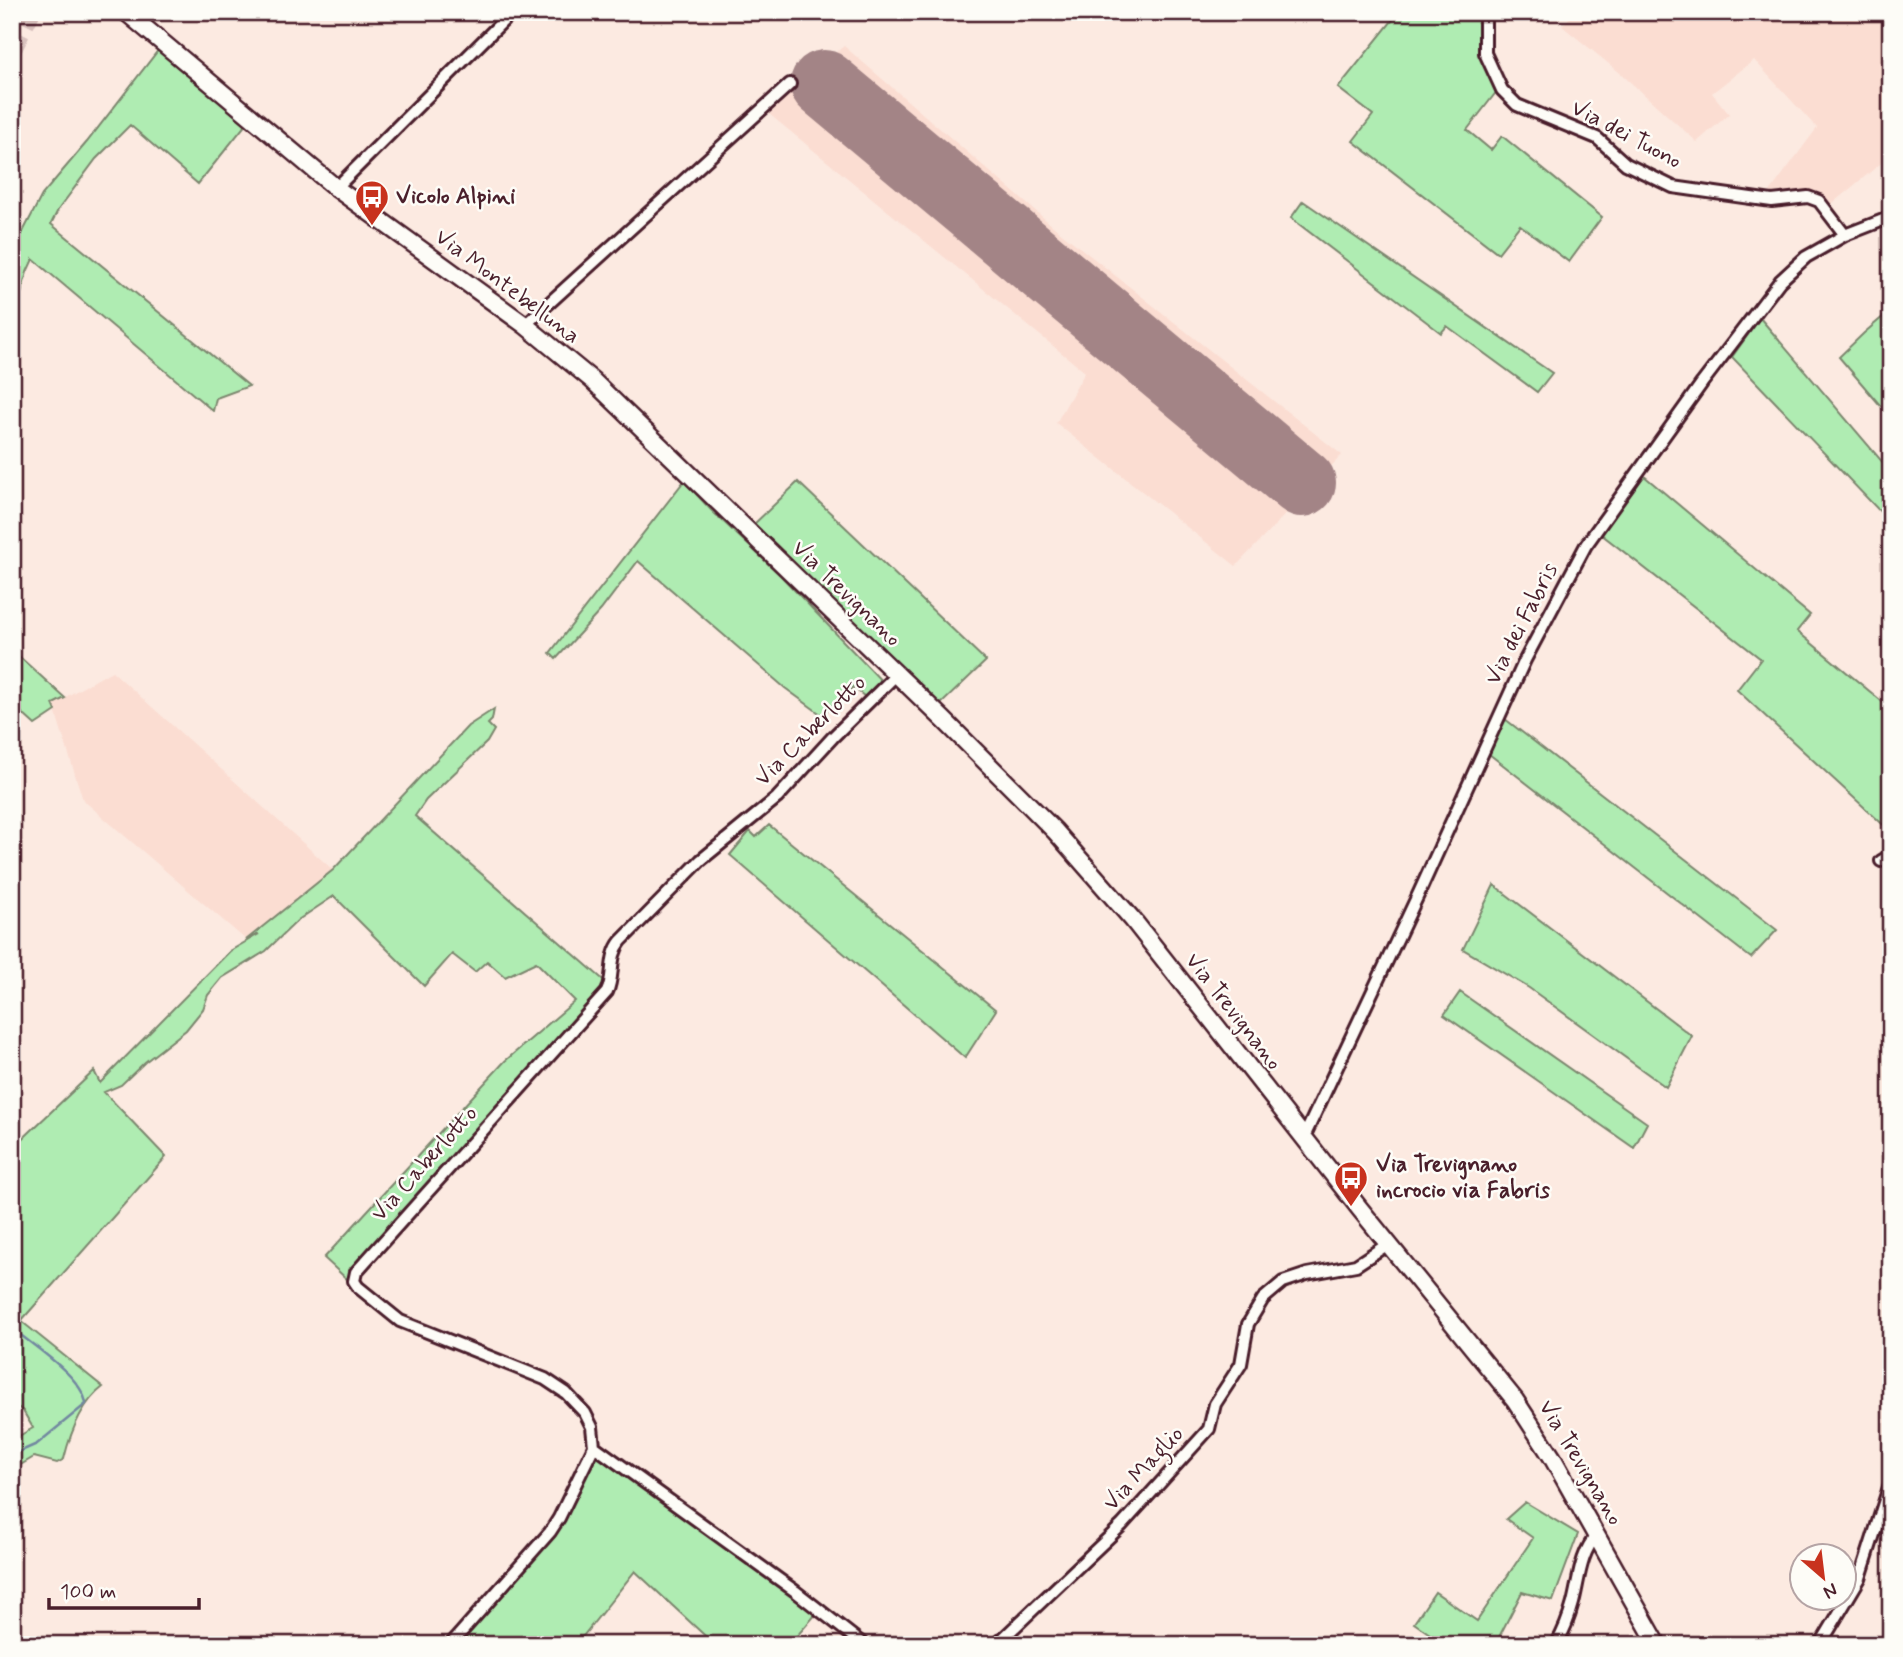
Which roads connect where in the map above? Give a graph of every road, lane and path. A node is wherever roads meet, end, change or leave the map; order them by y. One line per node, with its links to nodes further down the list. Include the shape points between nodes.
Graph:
1 (126, 12): 5 (main road, Via Montebelluna)
2 (512, 12): 5 (street)
3 (1485, 12): 7 (street, Via dei Tuono, via 1485,53 1502,90 1517,105 1597,138 1626,164 1673,187 1772,201 1808,197 1819,201)
4 (790, 84): 8 (street)
5 (336, 188): 8 (main road, Via Montebelluna)
6 (1891, 218): 7 (street, Via dei Fabris)
7 (1845, 235): 11 (street, Via dei Fabris, via 1806,257 1780,281 1586,545 1525,660)
8 (525, 325): 9 (main road, Via Montebelluna, via 592,380)
9 (689, 475): 10 (main road, Via Trevignano)
10 (896, 675): 11 (main road, Via Trevignano, via 1093,872); 13 (street, Via Caberlotto, via 776,798 701,860 621,941 612,957 607,992 356,1272 358,1287 400,1321 556,1385 585,1413)
11 (1304, 1137): 12 (main road, Via Trevignano)
12 (1388, 1244): 15 (main road, Via Trevignano, via 1521,1408); 18 (street, Via Maglio, via 1356,1265 1283,1282 1263,1299 1248,1324 1241,1364 1215,1404 1209,1429 1122,1525)
13 (594, 1446): 16 (street, via 550,1532); 17 (street)
14 (1891, 1481): 21 (street, via 1860,1578)
15 (1597, 1535): 19 (street, via 1583,1559 1566,1628); 20 (main road, Via Trevignano)
16 (450, 1645)
17 (864, 1645)
18 (996, 1645)
19 (1556, 1645)
20 (1658, 1645)
21 (1820, 1645)

